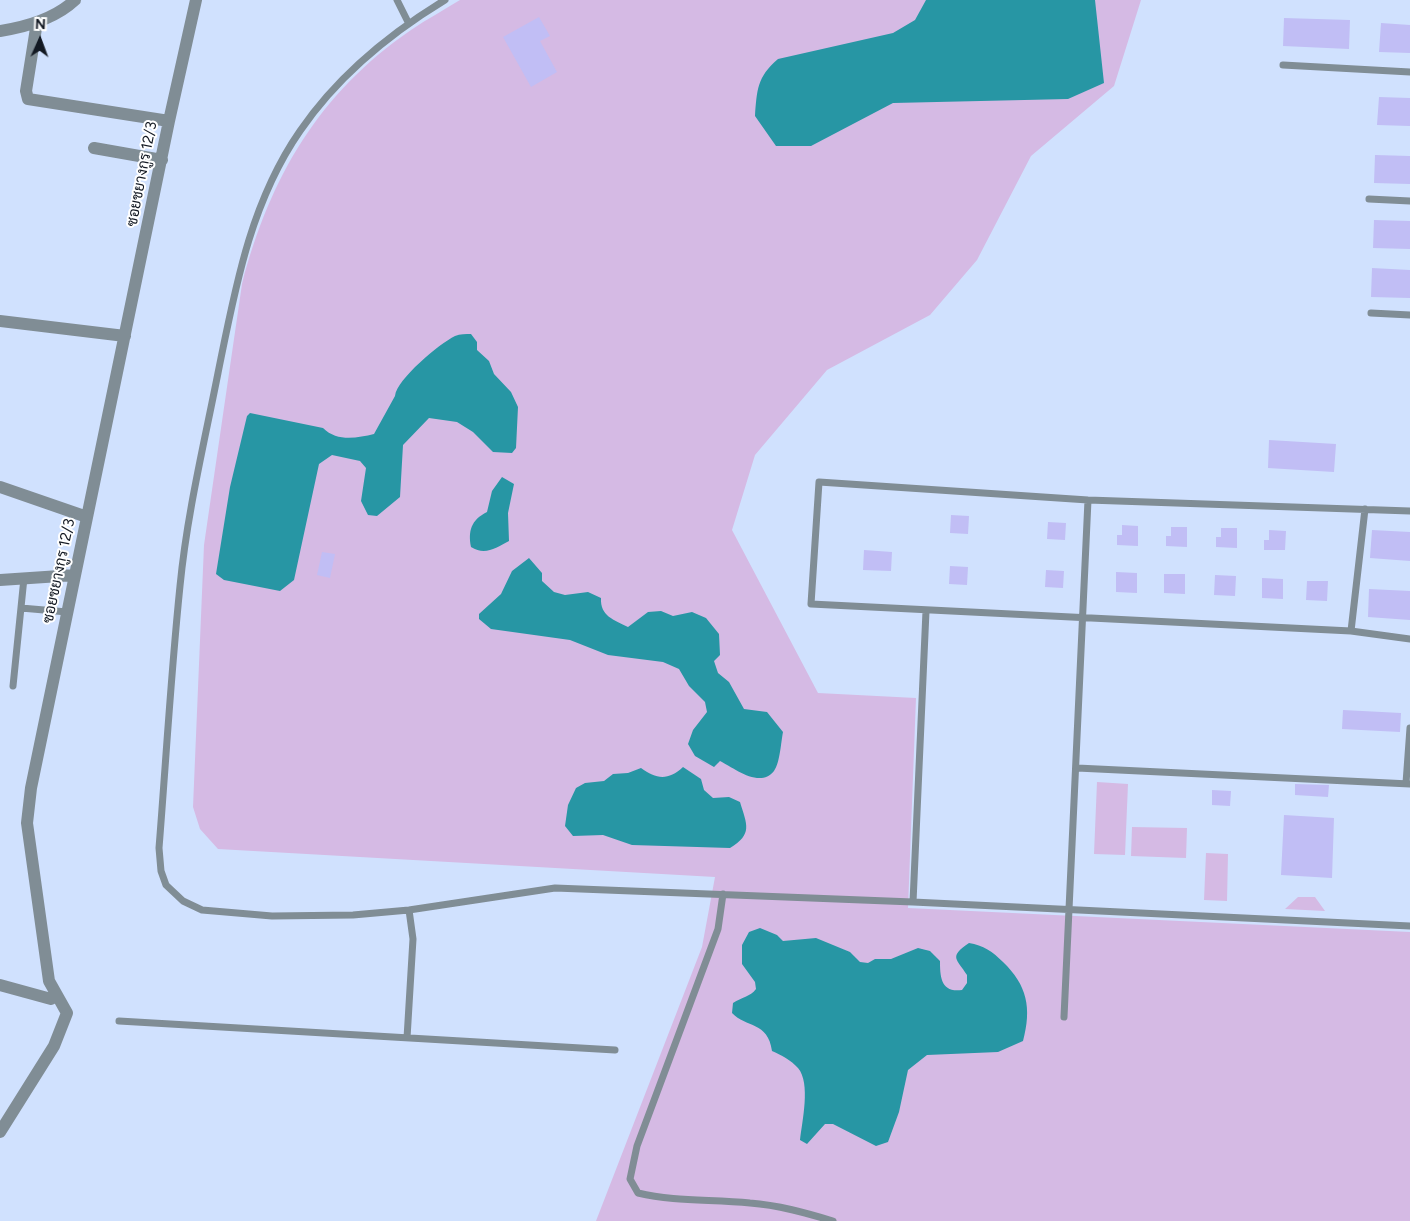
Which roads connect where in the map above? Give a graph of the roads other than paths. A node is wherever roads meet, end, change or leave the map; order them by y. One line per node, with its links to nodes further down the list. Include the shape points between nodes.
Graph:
1 (75, 0): 5 (street)
2 (196, 0): 10 (street, ซอยชยางกูร 12/3)
3 (397, 0): 6 (lane)
4 (445, 0): 6 (lane)
5 (37, 22): 7 (street); 10 (street, via 26,91 28,99)
6 (408, 22): 39 (lane, via 364,59 324,100 300,132 279,166 248,240 236,281 192,502 180,584 159,848 166,885 183,901 202,910 272,916 352,915)
7 (0, 31)
8 (1283, 65): 9 (lane)
9 (1410, 72)
10 (169, 121): 12 (street, ซอยชยางกูร 12/3)
11 (94, 148): 12 (street)
12 (162, 160): 18 (street, ซอยชยางกูร 12/3)
13 (1368, 199): 14 (lane)
14 (1410, 201)
15 (1371, 313): 16 (lane)
16 (1410, 315)
17 (0, 320): 18 (street)
18 (125, 336): 23 (street, ซอยชยางกูร 12/3)
19 (0, 487): 23 (street)
20 (1088, 500): 21 (lane); 28 (lane, via 819,482 811,604); 30 (lane)
21 (1365, 509): 22 (lane); 31 (lane)
22 (1410, 511)
23 (87, 517): 24 (street, ซอยชยางกูร 12/3)
24 (75, 576): 25 (street); 29 (street, ซอยชยางกูร 12/3)
25 (24, 578): 26 (street); 27 (lane)
26 (0, 580)
27 (21, 608): 29 (lane); 33 (lane)
28 (926, 611): 30 (lane); 38 (lane)
29 (67, 612): 43 (street, ซอยชยางกูร 12/3, via 31,788 28,823 49,981)
30 (1083, 619): 31 (lane); 35 (lane)
31 (1351, 631): 32 (lane)
32 (1410, 639)
33 (13, 686)
34 (1410, 728): 36 (lane)
35 (1077, 768): 36 (lane); 40 (lane)
36 (1408, 784)
37 (724, 894): 38 (lane); 39 (lane, via 555,888); 49 (lane, via 718,929 637,1146 630,1179 638,1193 660,1198 751,1203)
38 (913, 902): 40 (lane)
39 (409, 910): 46 (lane, via 413,939)
40 (1070, 910): 41 (lane); 44 (lane)
41 (1410, 926)
42 (0, 985): 43 (street, via 51,999)
43 (57, 996): 48 (street, ซอยชยางกูร 12/3, via 67,1013 54,1046)
44 (1064, 1017)
45 (118, 1021): 46 (lane)
46 (407, 1038): 47 (lane)
47 (614, 1050)
48 (0, 1132)
49 (833, 1221)

